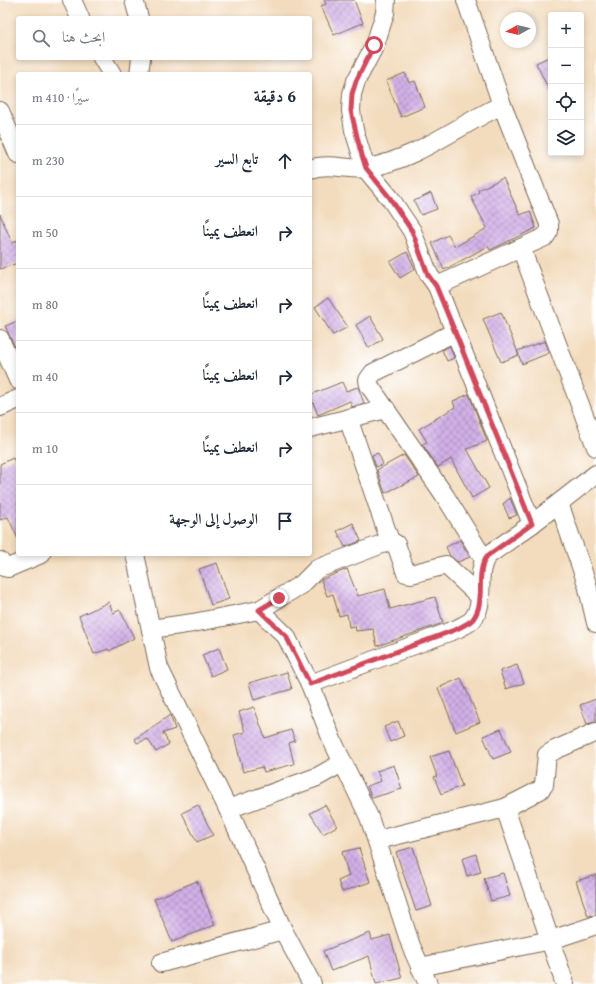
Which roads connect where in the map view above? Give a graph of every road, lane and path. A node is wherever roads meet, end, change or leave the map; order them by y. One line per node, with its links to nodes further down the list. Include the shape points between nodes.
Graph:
1 (72, 0): 5 (street)
2 (134, 0): 6 (street)
3 (386, 0): 14 (street, via 377,39 352,94 354,130)
4 (466, 0): 11 (street)
5 (79, 16)
6 (138, 16)
7 (103, 60): 9 (street)
8 (141, 60): 10 (street)
9 (111, 72)
10 (139, 72)
11 (502, 105): 14 (street, via 413,154); 16 (street, via 549,224 549,231 545,237)
12 (0, 111): 13 (street)
13 (16, 149)
14 (366, 168): 15 (street, via 333,165); 17 (street, via 412,231 428,275)
15 (312, 169)
16 (521, 248): 17 (street); 26 (street)
17 (436, 286): 18 (street)
18 (455, 332): 23 (street, via 373,373 368,380 369,386); 29 (street)
19 (0, 339): 20 (street)
20 (16, 375)
21 (16, 400): 22 (street)
22 (0, 407)
23 (386, 409): 24 (street); 33 (street)
24 (348, 418): 25 (street); 30 (street)
25 (312, 427)
26 (596, 448)
27 (596, 474): 28 (street)
28 (559, 503): 29 (street); 37 (street, via 587,584)
29 (532, 524): 33 (street)
30 (390, 541): 35 (street, via 396,544 407,574 446,565); 36 (street, via 317,569 302,584)
31 (36, 556): 34 (street, via 8,568)
32 (135, 556): 38 (street)
33 (484, 559): 35 (street)
34 (0, 561)
35 (480, 596): 39 (street, via 478,611 472,620 457,629)
36 (259, 610): 38 (street); 39 (street, via 286,636)
37 (596, 623)
38 (151, 629): 43 (street, via 159,668 167,687)
39 (310, 684): 41 (street)
40 (596, 732): 42 (street, via 547,755 544,785 540,790)
41 (342, 763): 43 (street, via 317,777); 44 (street)
42 (505, 808): 44 (street); 47 (street)
43 (228, 809): 46 (street)
44 (378, 840): 49 (street, via 402,919)
45 (596, 925): 47 (street)
46 (283, 930): 48 (street); 50 (street)
47 (551, 940): 49 (street); 52 (street)
48 (161, 963)
49 (420, 967): 51 (street)
50 (312, 984)
51 (428, 984)
52 (564, 984)

